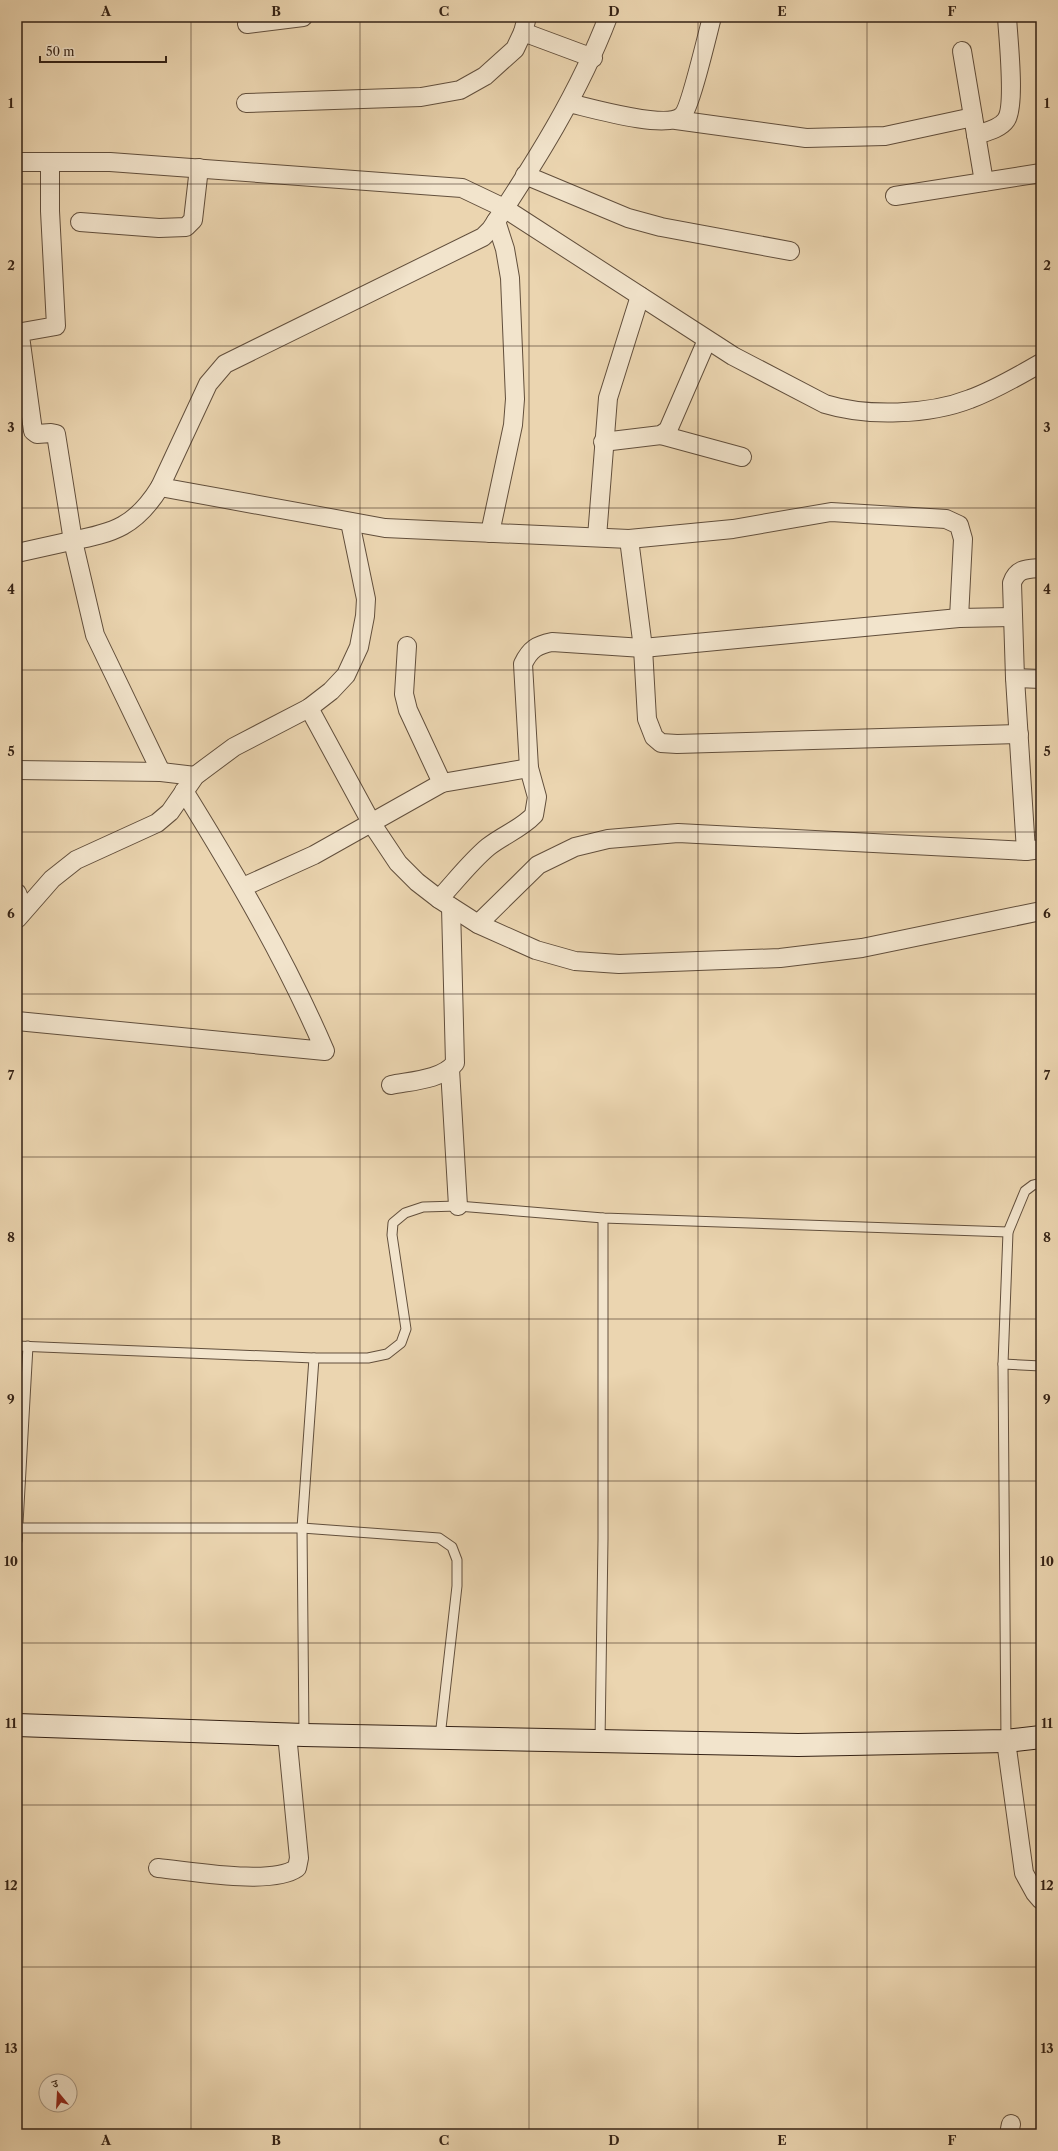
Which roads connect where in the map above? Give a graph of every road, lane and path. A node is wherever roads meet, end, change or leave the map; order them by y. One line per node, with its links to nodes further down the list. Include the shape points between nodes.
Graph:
1 (303, 17): 5 (street)
2 (608, 17): 8 (street)
3 (712, 17): 12 (street, via 684,115)
4 (1007, 17): 13 (street, via 1009,112 1001,125)
5 (247, 24)
6 (525, 24): 8 (street); 9 (street, via 515,48 490,72 460,90 421,97)
7 (962, 51): 11 (street)
8 (592, 58): 10 (street)
9 (246, 103)
10 (569, 103): 12 (street, via 648,121); 18 (street)
11 (973, 116): 12 (street, via 885,136 806,138); 13 (street)
12 (676, 120)
13 (976, 136): 19 (street)
14 (17, 162): 15 (street)
15 (50, 162): 16 (street, via 110,162); 35 (street, via 56,326 27,329 20,336 33,431 37,434 56,434)
16 (199, 168): 21 (street, via 462,188); 22 (street, via 193,220 186,227 159,228)
17 (1041, 173): 19 (street)
18 (525, 175): 21 (street); 23 (street, via 628,218 661,227)
19 (984, 182): 20 (street)
20 (895, 196)
21 (500, 214): 24 (street); 30 (street, via 478,240 225,364 208,384); 32 (street, via 510,278 515,399 513,425)
22 (80, 222)
23 (790, 251)
24 (640, 296): 25 (street); 28 (street, via 613,378)
25 (707, 340): 26 (street, via 825,404 862,412 900,412 969,400 1001,386); 27 (street, via 672,423)
26 (1041, 363)
27 (661, 435): 28 (street); 29 (street)
28 (603, 442): 33 (street)
29 (742, 457)
30 (160, 487): 31 (street); 35 (street, via 138,515 116,530 98,537)
31 (350, 522): 32 (street, via 385,528); 44 (street, via 366,599 359,647 346,675)
32 (490, 533): 33 (street)
33 (597, 538): 34 (street)
34 (629, 540): 39 (street, via 733,529 831,512 946,519 958,525 963,539); 41 (street)
35 (73, 541): 36 (street); 48 (street, via 95,635)
36 (17, 553)
37 (1041, 568): 38 (street, via 1025,569 1015,575 1012,583)
38 (1012, 617): 39 (street); 42 (street)
39 (959, 618): 41 (street)
40 (406, 646): 50 (street, via 404,694 408,710)
41 (642, 648): 45 (street, via 647,719 654,737 661,743); 46 (street, via 552,642 538,645 528,652 523,664)
42 (1015, 678): 43 (street); 45 (street)
43 (1041, 678)
44 (309, 708): 49 (street, via 234,747); 52 (street)
45 (1019, 734): 53 (street)
46 (529, 768): 50 (street); 56 (street, via 537,797 534,815 479,855)
47 (17, 770): 48 (street)
48 (161, 772): 49 (street)
49 (195, 776): 51 (street)
50 (442, 783): 52 (street)
51 (184, 791): 54 (street); 58 (street, via 170,812 158,823 76,860 64,868)
52 (372, 824): 54 (street, via 314,855); 56 (street, via 398,863 417,882)
53 (1034, 850): 59 (street, via 678,833 608,839 576,847 538,865)
54 (243, 887): 60 (street, via 301,995 325,1051)
55 (17, 893): 58 (street)
56 (445, 903): 59 (street); 61 (street, via 454,1063)
57 (1041, 911): 59 (street, via 862,948 780,958 619,964 575,961 536,950)
58 (21, 914)
59 (478, 924)
60 (17, 1021)
61 (450, 1069): 62 (street, via 428,1078); 64 (street)
62 (391, 1085)
63 (1041, 1183): 66 (lane, via 1025,1191)
64 (458, 1206): 65 (lane); 69 (lane, via 423,1207 405,1213 393,1223 392,1235 406,1329 401,1343 387,1354 368,1358)
65 (603, 1218): 66 (lane); 80 (lane)
66 (1008, 1232): 70 (lane)
67 (17, 1346): 68 (lane)
68 (28, 1346): 69 (lane); 72 (lane)
69 (314, 1358): 73 (lane)
70 (1003, 1364): 71 (lane); 79 (lane)
71 (1041, 1366)
72 (18, 1528): 73 (lane); 74 (lane)
73 (302, 1528): 76 (lane); 77 (lane, via 439,1538 452,1547 457,1560 457,1586)
74 (17, 1541)
75 (17, 1724): 76 (street)
76 (296, 1734): 77 (street); 81 (street, via 299,1858 297,1868 290,1873 262,1878)
77 (440, 1737): 80 (street)
78 (1041, 1737): 79 (street)
79 (1006, 1741): 80 (street, via 798,1745); 82 (street, via 1024,1873)
80 (600, 1742)
81 (158, 1868)
82 (1041, 1900)

